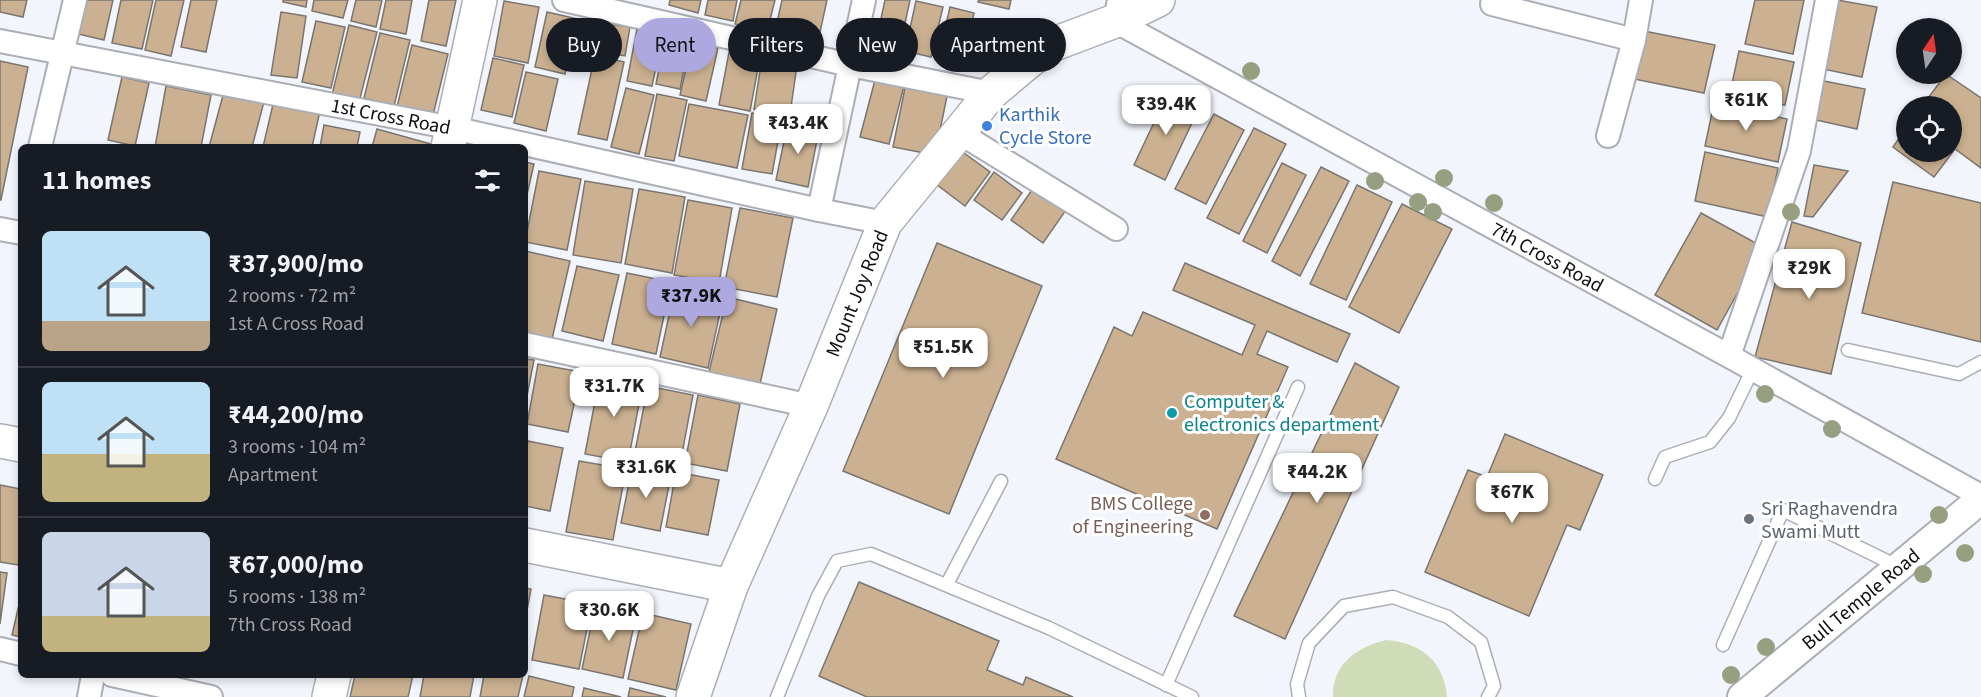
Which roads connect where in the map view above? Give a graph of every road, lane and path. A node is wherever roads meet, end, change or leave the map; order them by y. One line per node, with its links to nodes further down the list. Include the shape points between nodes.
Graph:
1 (75, 0): 13 (street)
2 (480, 0): 20 (main road)
3 (564, 0): 14 (street)
4 (864, 0): 10 (street)
5 (1158, 0): 9 (main road, Mount Joy Road)
6 (1641, 0): 11 (street)
7 (1827, 0): 29 (street, via 1799,151)
8 (1491, 4): 11 (street)
9 (1117, 10): 17 (main road, Mount Joy Road, via 1046,47); 29 (street, 7th Cross Road)
10 (860, 18)
11 (1634, 40): 19 (street)
12 (0, 41): 13 (street, 1st Cross Road)
13 (62, 53): 20 (street, 1st Cross Road); 21 (street)
14 (836, 62)
15 (849, 72): 24 (street)
16 (885, 72): 17 (street)
17 (991, 93): 18 (main road, Mount Joy Road)
18 (958, 132): 25 (main road, Mount Joy Road); 26 (street)
19 (1608, 136)
20 (451, 137): 22 (street, 1st Cross Road)
21 (41, 144)
22 (486, 144)
23 (528, 152): 24 (street, 1st Cross Road)
24 (819, 210): 25 (street, 1st Cross Road)
25 (885, 223): 33 (main road, Mount Joy Road)
26 (1116, 229)
27 (528, 345): 33 (street)
28 (1848, 350): 30 (lane, via 1959,374)
29 (1729, 356): 31 (street, 7th Cross Road)
30 (1981, 362)
31 (1753, 369): 36 (lane, via 1729,418 1710,442 1665,457); 38 (street, 7th Cross Road)
32 (1298, 387): 49 (lane)
33 (811, 406): 42 (main road, Mount Joy Road)
34 (0, 441): 35 (main road)
35 (18, 444)
36 (1655, 479)
37 (1001, 481): 41 (lane)
38 (1981, 497): 40 (street, Bull Temple Road)
39 (528, 546): 42 (main road)
40 (1899, 567): 43 (lane, via 1783,510); 58 (street, Bull Temple Road)
41 (947, 584): 49 (lane); 54 (lane, via 871,554 837,561 818,596)
42 (731, 586): 53 (main road, Mount Joy Road)
43 (1724, 645)
44 (0, 649): 45 (street)
45 (18, 653)
46 (92, 678): 50 (street)
47 (126, 678): 51 (street)
48 (333, 678): 52 (main road)
49 (1166, 684): 55 (lane)
50 (89, 697)
51 (211, 697)
52 (329, 697)
53 (693, 697)
54 (777, 697)
55 (1192, 697)
56 (1299, 697): 57 (lane, via 1297,684 1309,643 1344,606 1393,597 1448,617 1481,642 1494,686)
57 (1488, 697)
58 (1742, 697)

